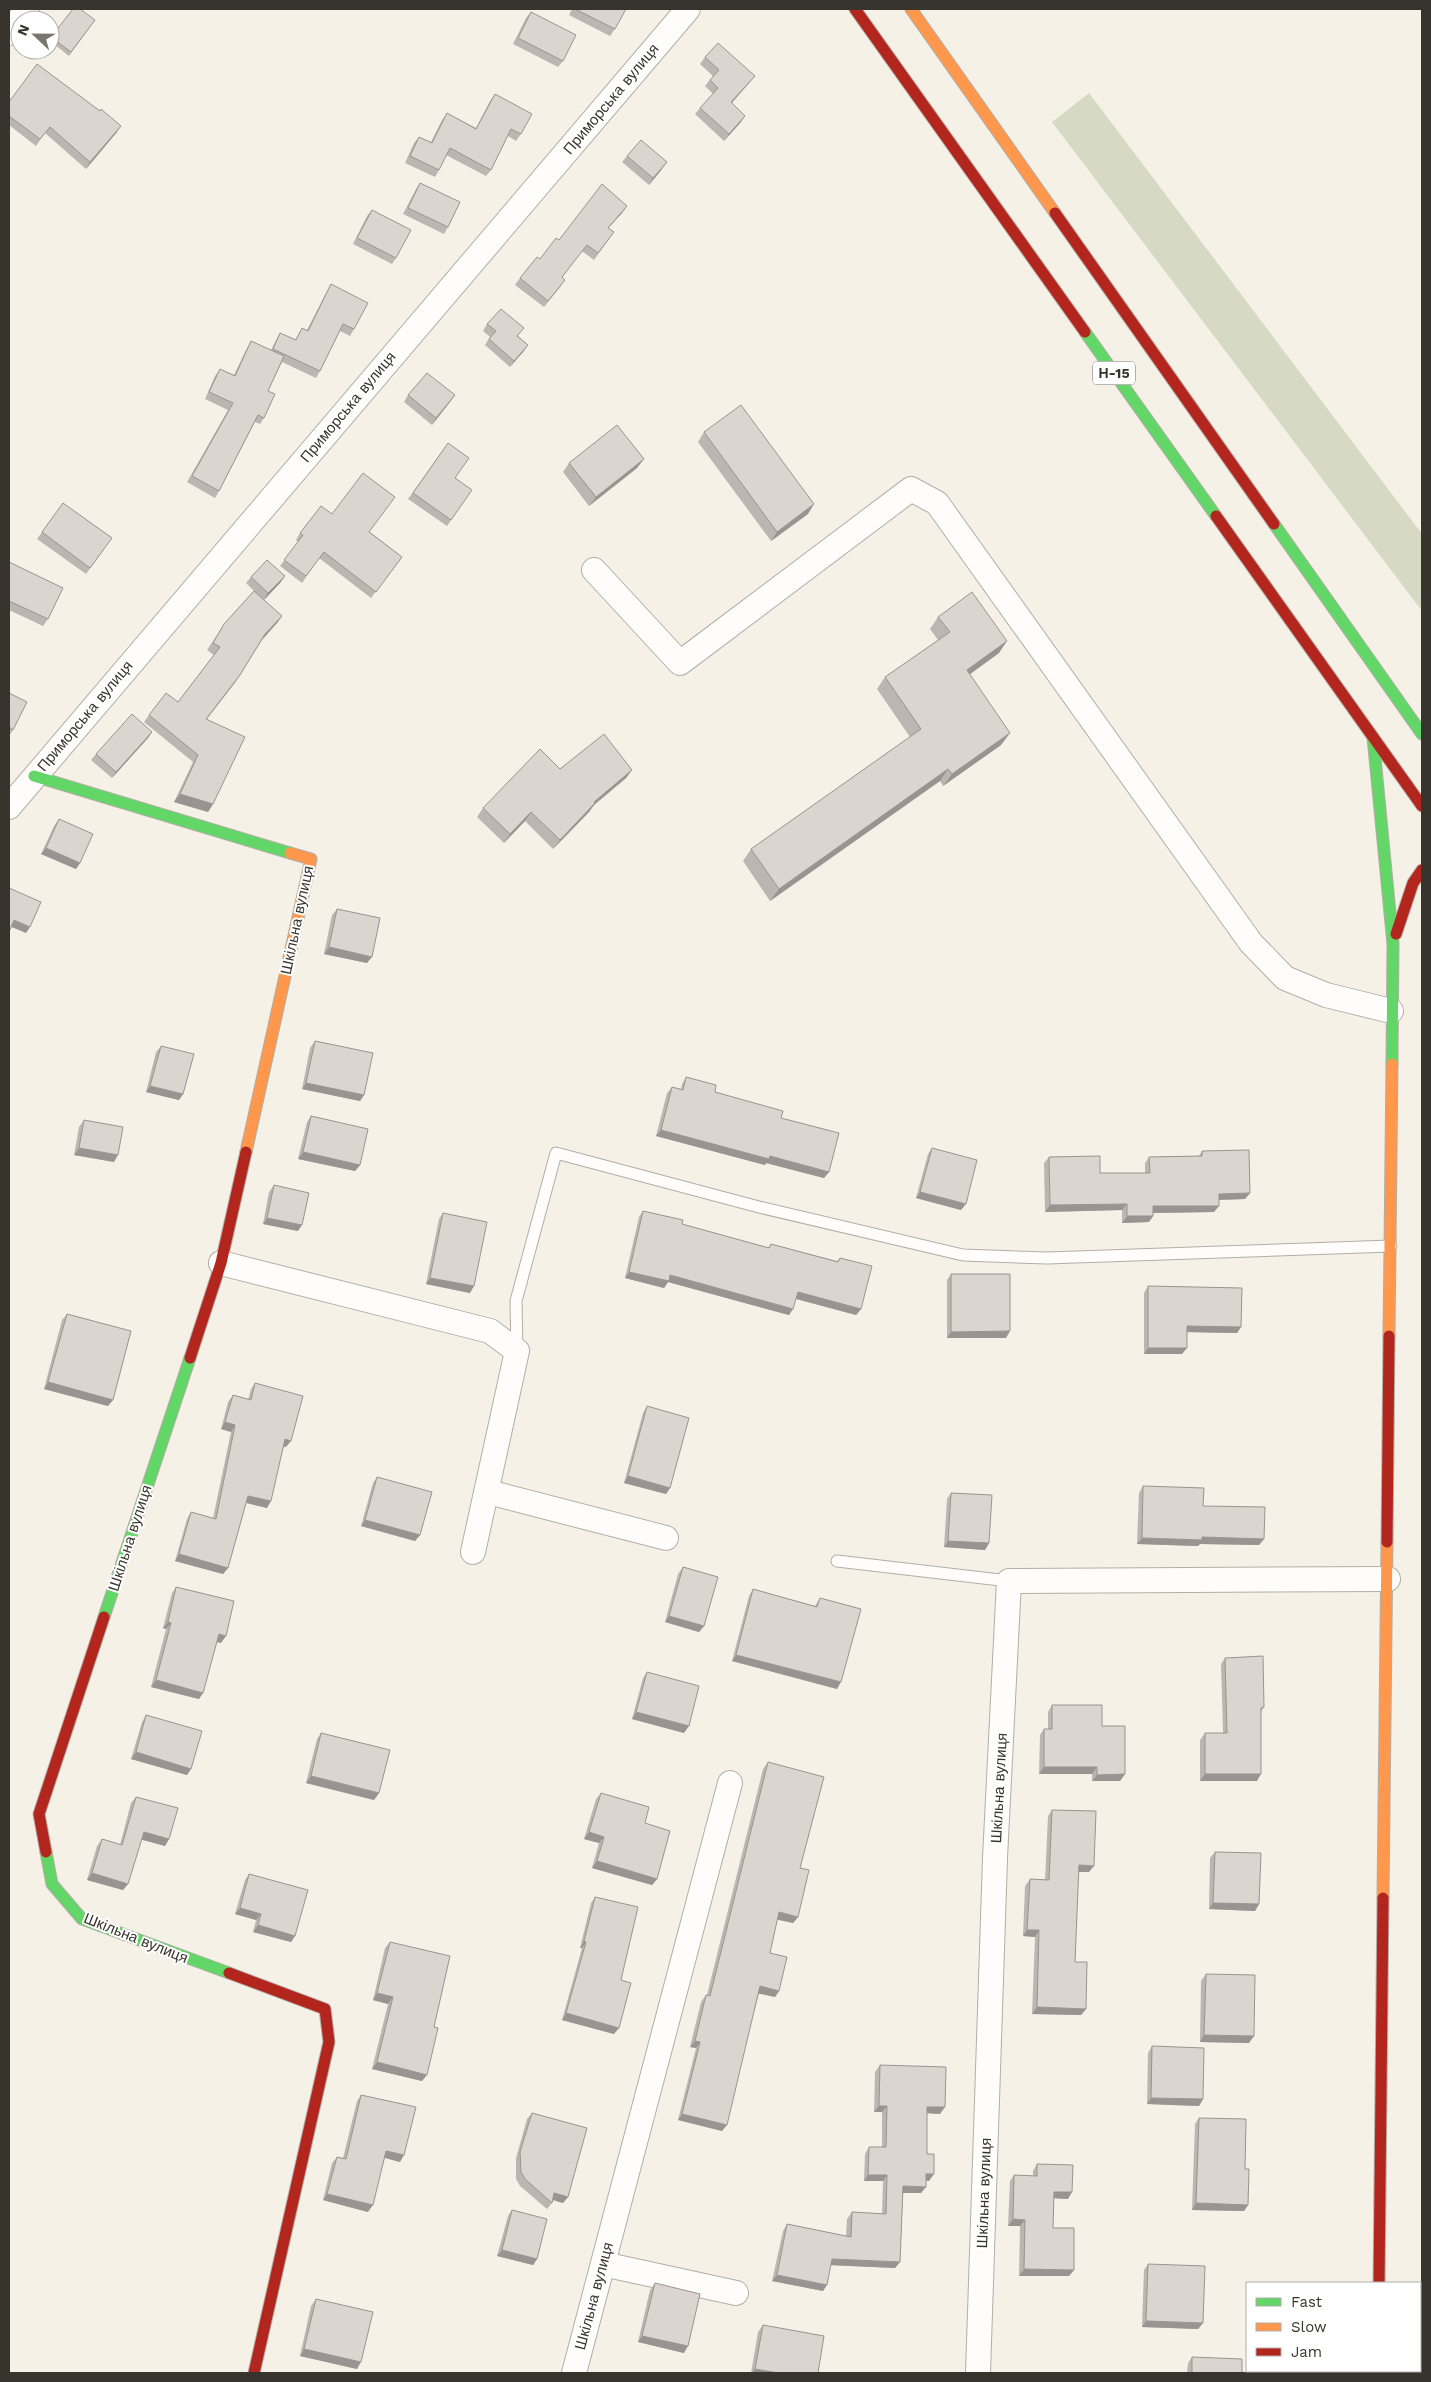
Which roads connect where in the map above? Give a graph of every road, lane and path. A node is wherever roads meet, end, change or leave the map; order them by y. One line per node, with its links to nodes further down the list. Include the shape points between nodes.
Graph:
1 (27, 9): 5 (street)
2 (688, 9): 11 (street, Приморська вулиця)
3 (855, 9): 10 (main road, Н-15)
4 (912, 9): 7 (main road, Н-15)
5 (9, 33)
6 (594, 570): 16 (street, via 680,663 911,488 937,503 1251,943 1286,978 1326,995)
7 (1405, 710): 8 (main road, Н-15); 9 (main road)
8 (1422, 726)
9 (1422, 734)
10 (1373, 737): 12 (main road, Н-15); 15 (main road)
11 (34, 776): 13 (street, Приморська вулиця); 18 (main road, Шкільна вулиця, via 311,859)
12 (1422, 806)
13 (9, 807)
14 (1422, 870): 15 (main road, via 1413,883)
15 (1393, 944): 16 (main road)
16 (1391, 1010): 17 (main road)
17 (1391, 1246): 19 (lane, via 1047,1258 963,1255 759,1207 556,1153 516,1301); 24 (main road)
18 (222, 1262): 19 (street, via 490,1331); 30 (main road, Шкільна вулиця, via 39,1814 52,1884 82,1919 325,2010 329,2042)
19 (518, 1350): 20 (street)
20 (488, 1492): 21 (street); 22 (street)
21 (666, 1538)
22 (473, 1552)
23 (836, 1561): 25 (lane)
24 (1388, 1579): 25 (street); 28 (main road)
25 (1009, 1581): 32 (street, Шкільна вулиця, via 995,1858)
26 (730, 1783): 27 (street, Шкільна вулиця)
27 (603, 2264): 29 (street); 31 (street, Шкільна вулиця)
28 (1379, 2282)
29 (736, 2293)
30 (254, 2373)
31 (574, 2373)
32 (978, 2373)

